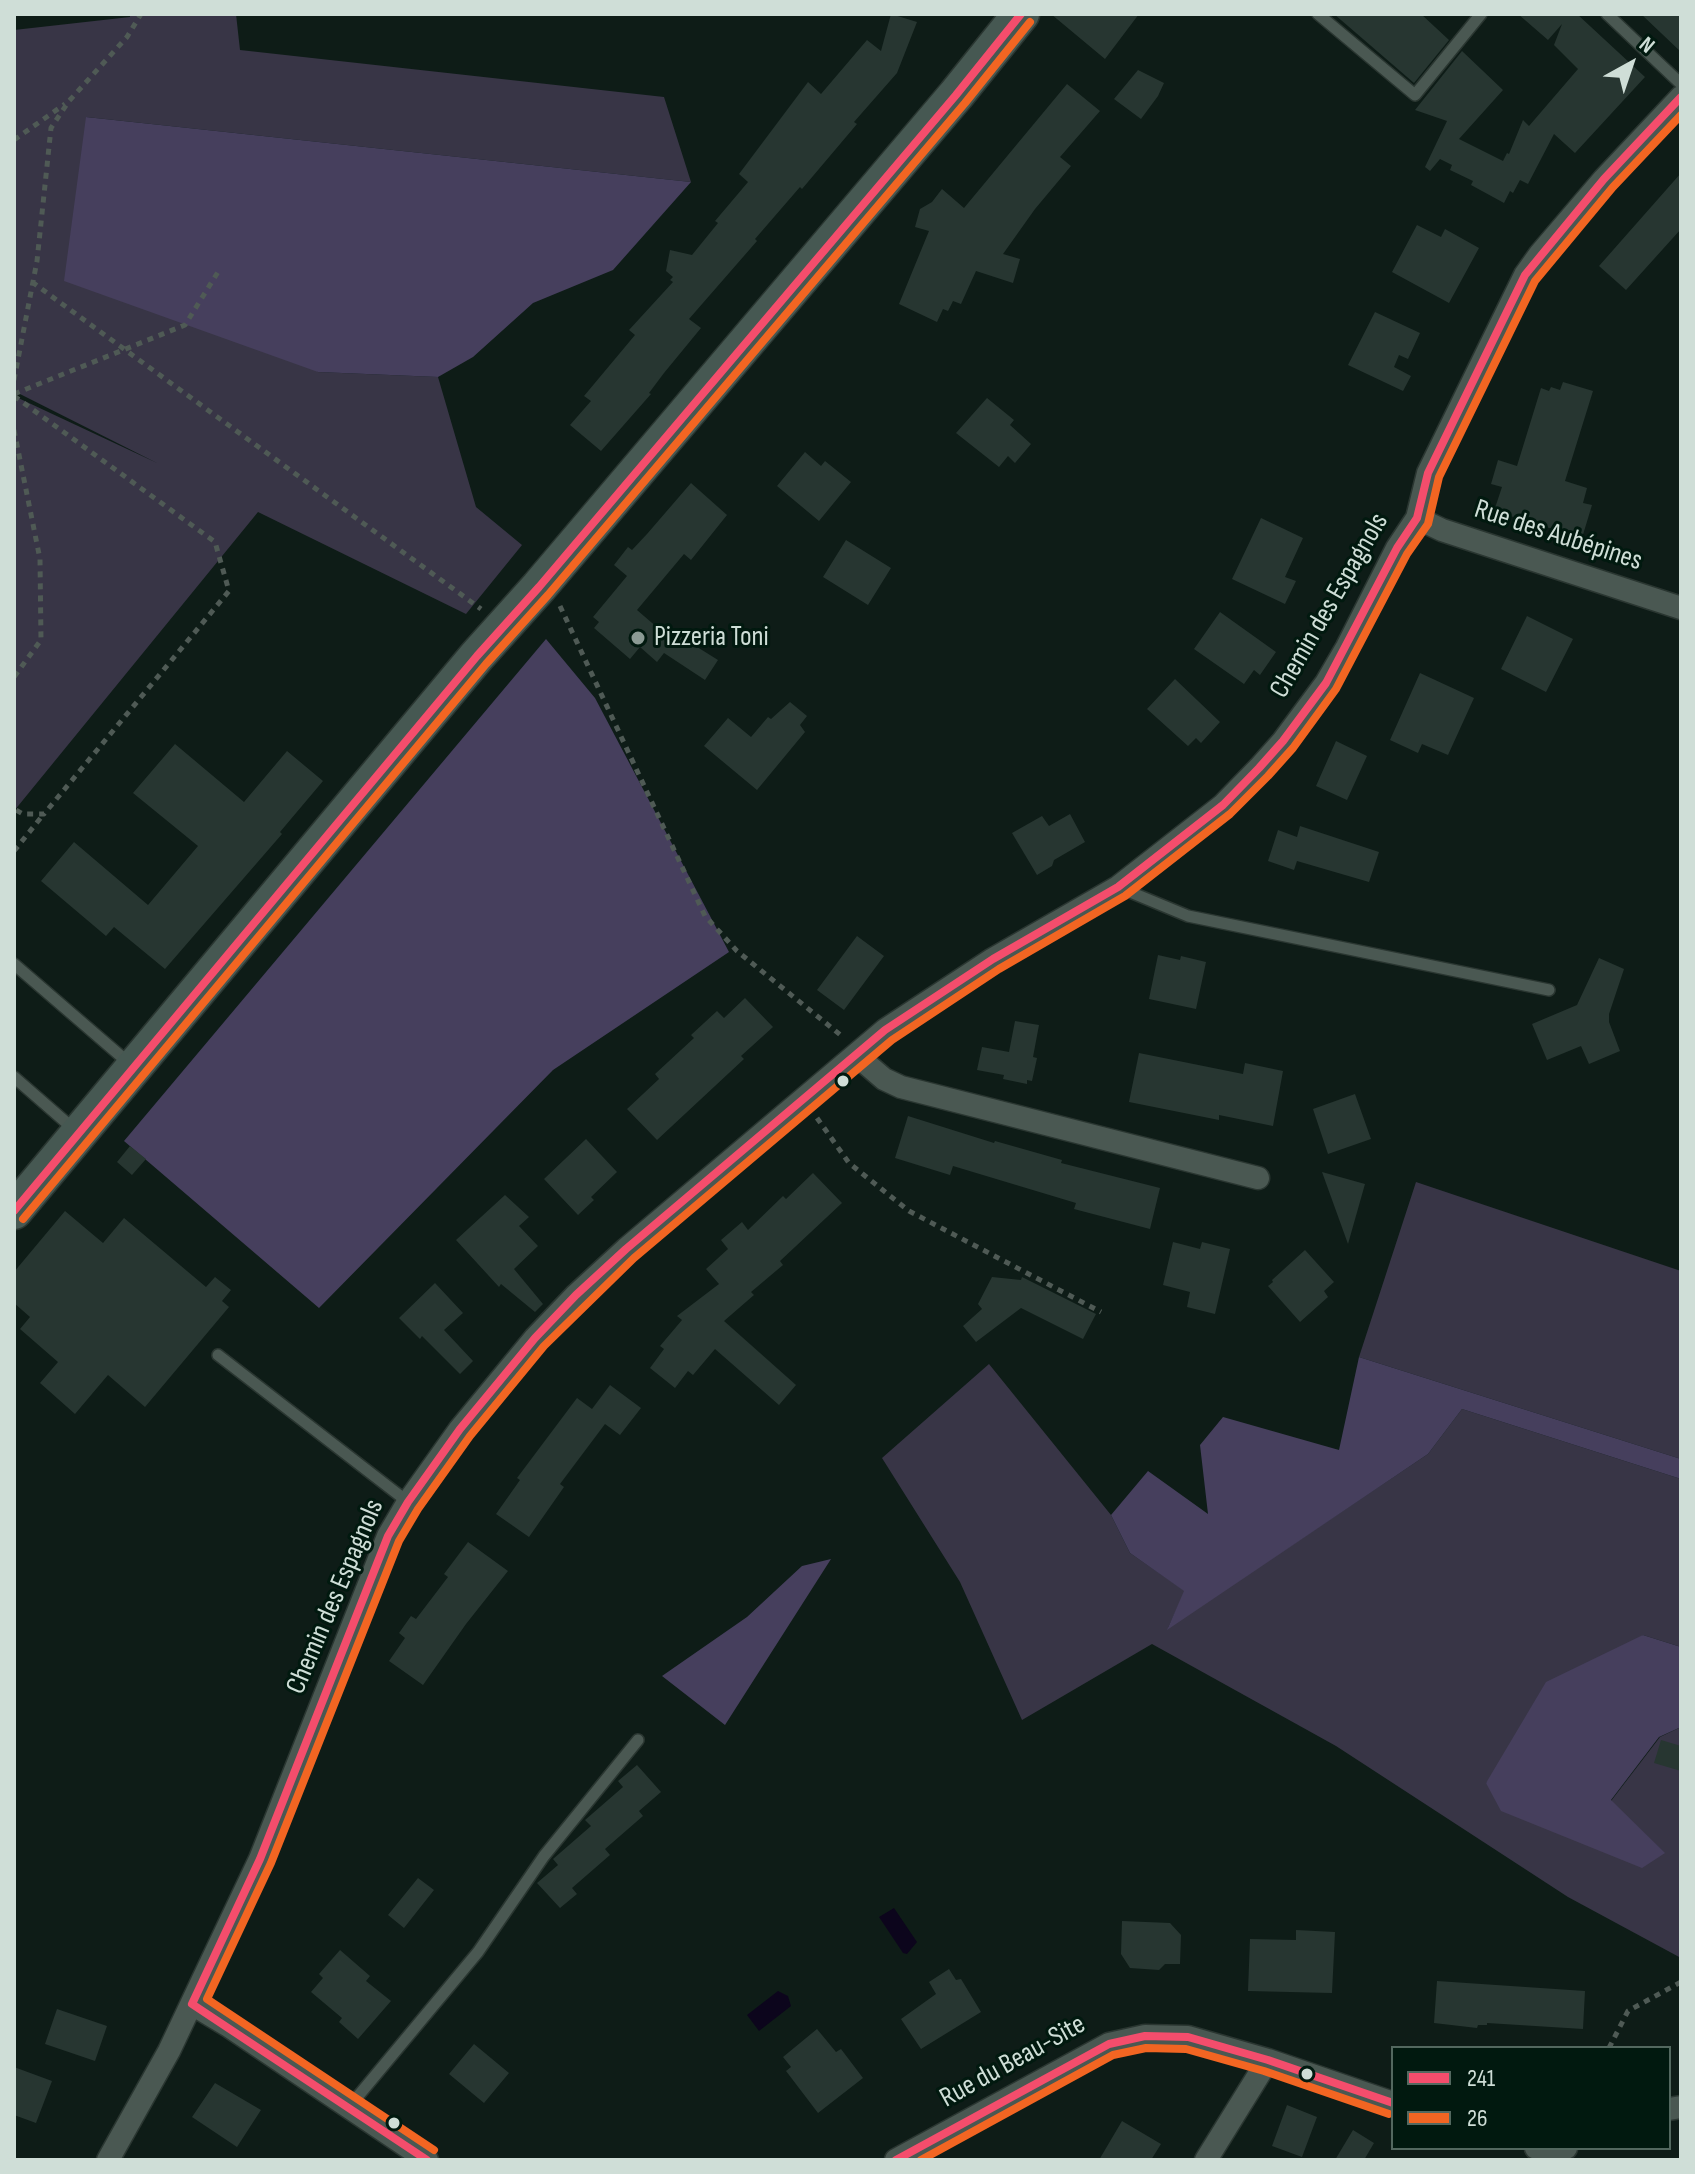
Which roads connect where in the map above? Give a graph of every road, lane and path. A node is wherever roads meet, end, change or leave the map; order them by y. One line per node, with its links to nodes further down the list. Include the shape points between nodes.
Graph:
1 (141, 14): 8 (path)
2 (1021, 14): 17 (main road)
3 (1318, 14): 4 (lane, via 1415,95)
4 (1481, 14)
5 (1607, 14): 6 (lane)
6 (1681, 84)
7 (1681, 97): 16 (street, Chemin des Espagnols, via 1595,189 1525,275 1428,473)
8 (69, 101): 9 (path); 11 (path, via 51,128)
9 (14, 140)
10 (218, 272): 12 (path, via 185,325)
11 (32, 282): 12 (path); 13 (path)
12 (122, 349): 14 (path); 19 (path)
13 (14, 380)
14 (14, 395): 22 (path, via 215,542 229,591)
15 (14, 430): 20 (path, via 40,559 41,640)
16 (1417, 518): 18 (street, Rue des Aubépines); 24 (street, Chemin des Espagnols, via 1326,683 1283,741 1223,805)
17 (539, 587): 19 (main road); 27 (path, via 562,608 705,916 737,951 844,1038)
18 (1681, 608)
19 (504, 625): 28 (main road)
20 (14, 677)
21 (14, 809): 22 (path)
22 (44, 814): 23 (path)
23 (14, 851)
24 (1118, 887): 26 (lane, via 1188,916); 27 (street, Chemin des Espagnols, via 948,988)
25 (14, 964): 28 (lane)
26 (1549, 990)
27 (856, 1055): 30 (street, Chemin des Espagnols); 32 (street, via 901,1087)
28 (134, 1067): 31 (main road)
29 (14, 1077): 31 (lane)
30 (806, 1100): 34 (path, via 849,1163 909,1211); 36 (street, Chemin des Espagnols, via 576,1295 460,1429)
31 (79, 1134): 33 (main road)
32 (1258, 1178)
33 (14, 1211)
34 (1101, 1312)
35 (218, 1355): 36 (lane)
36 (408, 1502): 39 (street, Chemin des Espagnols, via 388,1536 260,1859)
37 (638, 1740): 43 (lane, via 544,1856 478,1952)
38 (1681, 1982): 40 (path, via 1628,2011)
39 (192, 2004): 43 (street); 44 (street, Chemin des Espagnols)
40 (1610, 2046)
41 (1268, 2060): 42 (street, Rue du Beau-Site); 46 (street, Rue du Beau-Site, via 1188,2037 1145,2036 1109,2044); 47 (street)
42 (1391, 2102)
43 (349, 2107): 45 (street)
44 (108, 2160)
45 (427, 2160)
46 (896, 2160)
47 (1206, 2160)

